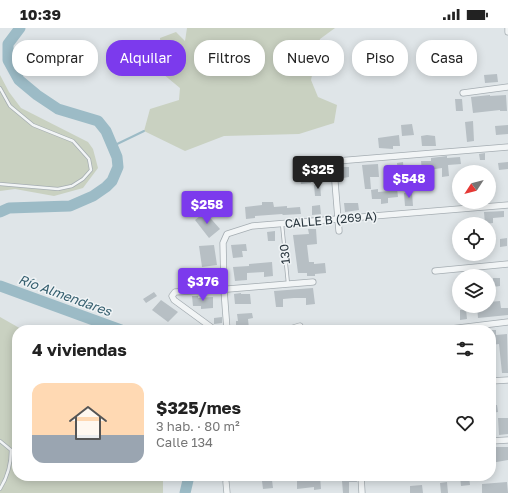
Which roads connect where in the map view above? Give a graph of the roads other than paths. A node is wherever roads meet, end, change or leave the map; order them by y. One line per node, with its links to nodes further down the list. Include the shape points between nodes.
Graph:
1 (508, 87): 3 (street)
2 (0, 88): 5 (lane, via 10,106 33,125 73,141 89,159 91,170 83,180 58,189)
3 (462, 93)
4 (508, 147): 7 (street, via 337,161 334,170)
5 (0, 184)
6 (508, 205): 7 (street, CALLE B (269 A))
7 (338, 218): 8 (street, CALLE B (269 A)); 9 (street)
8 (282, 224): 13 (lane, 130); 14 (street, CALLE B (269 A), via 252,226 227,234 223,243)
9 (339, 231)
10 (508, 264): 11 (street)
11 (435, 271)
12 (313, 282): 13 (street)
13 (288, 284): 14 (street)
14 (224, 290): 16 (street, via 175,292 172,296); 17 (street)
15 (508, 322): 18 (street)
16 (208, 325)
17 (227, 325)
18 (479, 325)
19 (508, 380): 20 (street)
20 (496, 381)
21 (508, 440): 23 (street)
22 (0, 441): 26 (lane, via 11,450 11,457)
23 (496, 441)
24 (361, 481): 28 (street)
25 (226, 482): 27 (street)
26 (0, 489)
27 (227, 493)
28 (362, 493)

